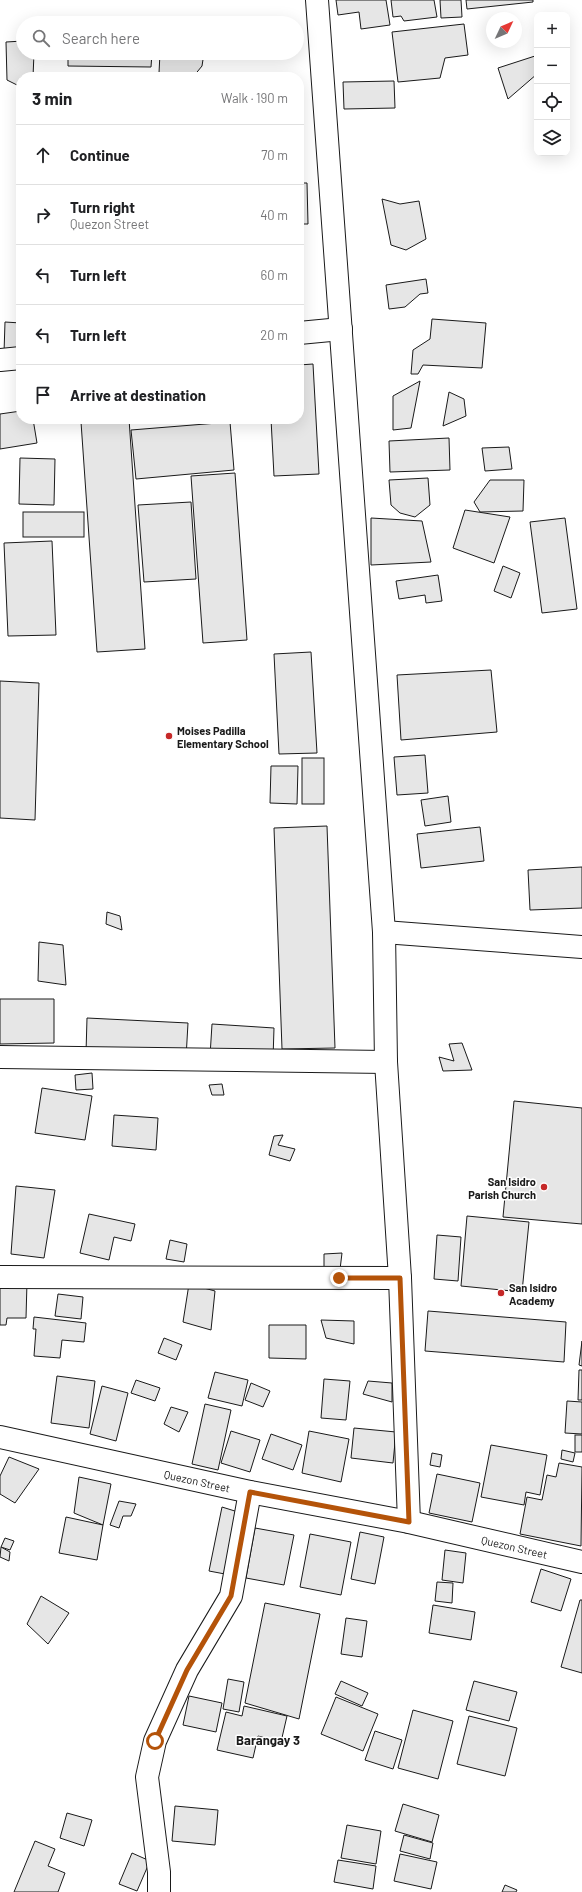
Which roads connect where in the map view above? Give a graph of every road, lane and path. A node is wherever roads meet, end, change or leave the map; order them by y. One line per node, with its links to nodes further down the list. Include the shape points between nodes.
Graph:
1 (318, 0): 2 (street)
2 (340, 329): 3 (street); 6 (street)
3 (304, 332)
4 (16, 358): 5 (street)
5 (0, 360)
6 (384, 932): 7 (street); 9 (street)
7 (582, 947)
8 (0, 1056): 9 (street)
9 (386, 1062): 11 (street)
10 (0, 1278): 11 (street)
11 (400, 1278): 14 (street)
12 (0, 1437): 13 (street, Quezon Street)
13 (250, 1492): 14 (street, Quezon Street); 16 (street, via 231,1596 187,1670 155,1741 147,1777 159,1872)
14 (409, 1522): 15 (street, Quezon Street)
15 (582, 1562)
16 (159, 1892)

